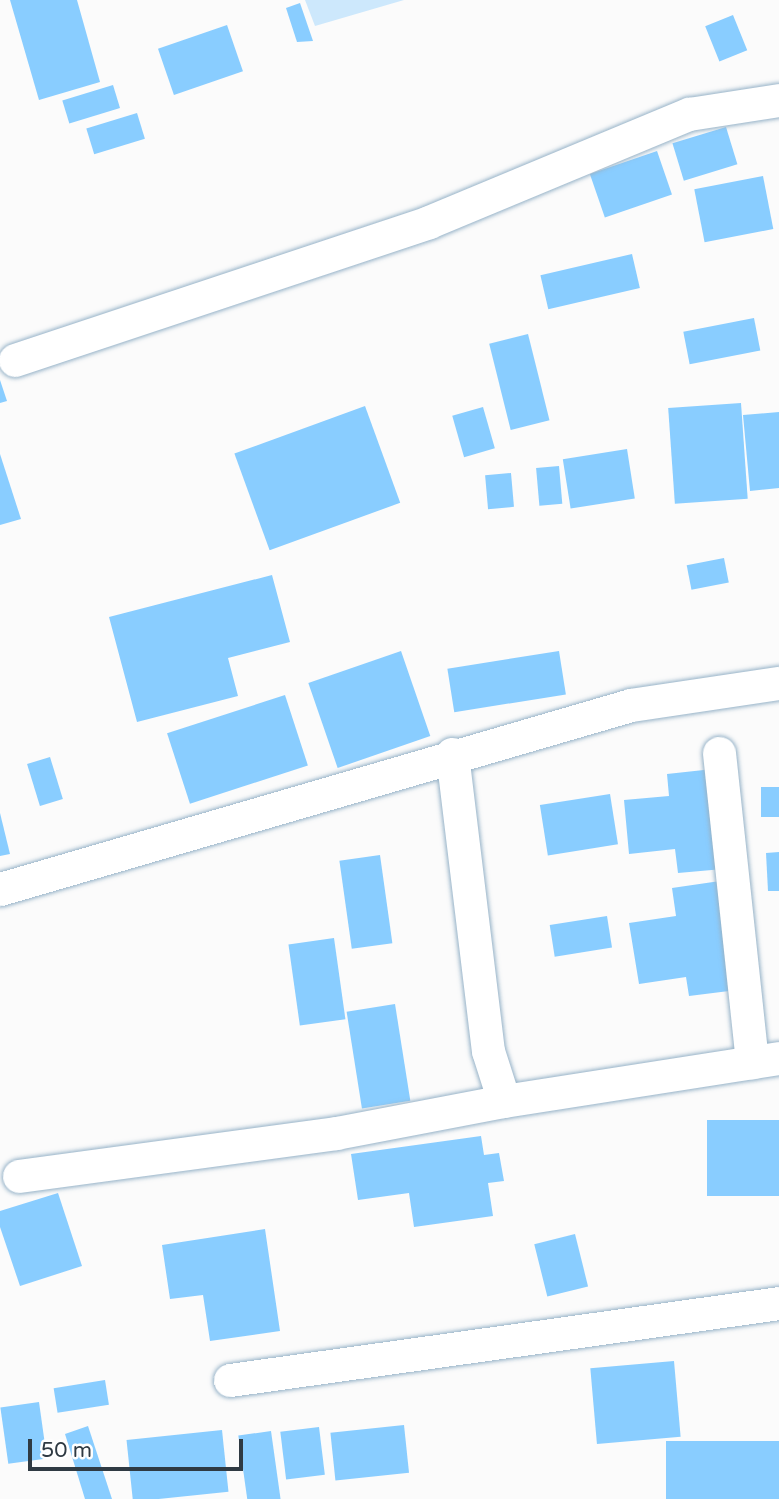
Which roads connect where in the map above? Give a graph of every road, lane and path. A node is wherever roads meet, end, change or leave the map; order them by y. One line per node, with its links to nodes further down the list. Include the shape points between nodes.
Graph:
1 (779, 100): 2 (street, via 689,114 429,222)
2 (15, 360)
3 (779, 683): 5 (street, via 631,705)
4 (719, 753): 7 (street)
5 (452, 754): 6 (street); 8 (street, via 488,1051)
6 (0, 889)
7 (765, 1060): 8 (street)
8 (504, 1101): 9 (street, via 336,1133)
9 (19, 1176)
10 (779, 1303): 11 (street)
11 (230, 1380)

